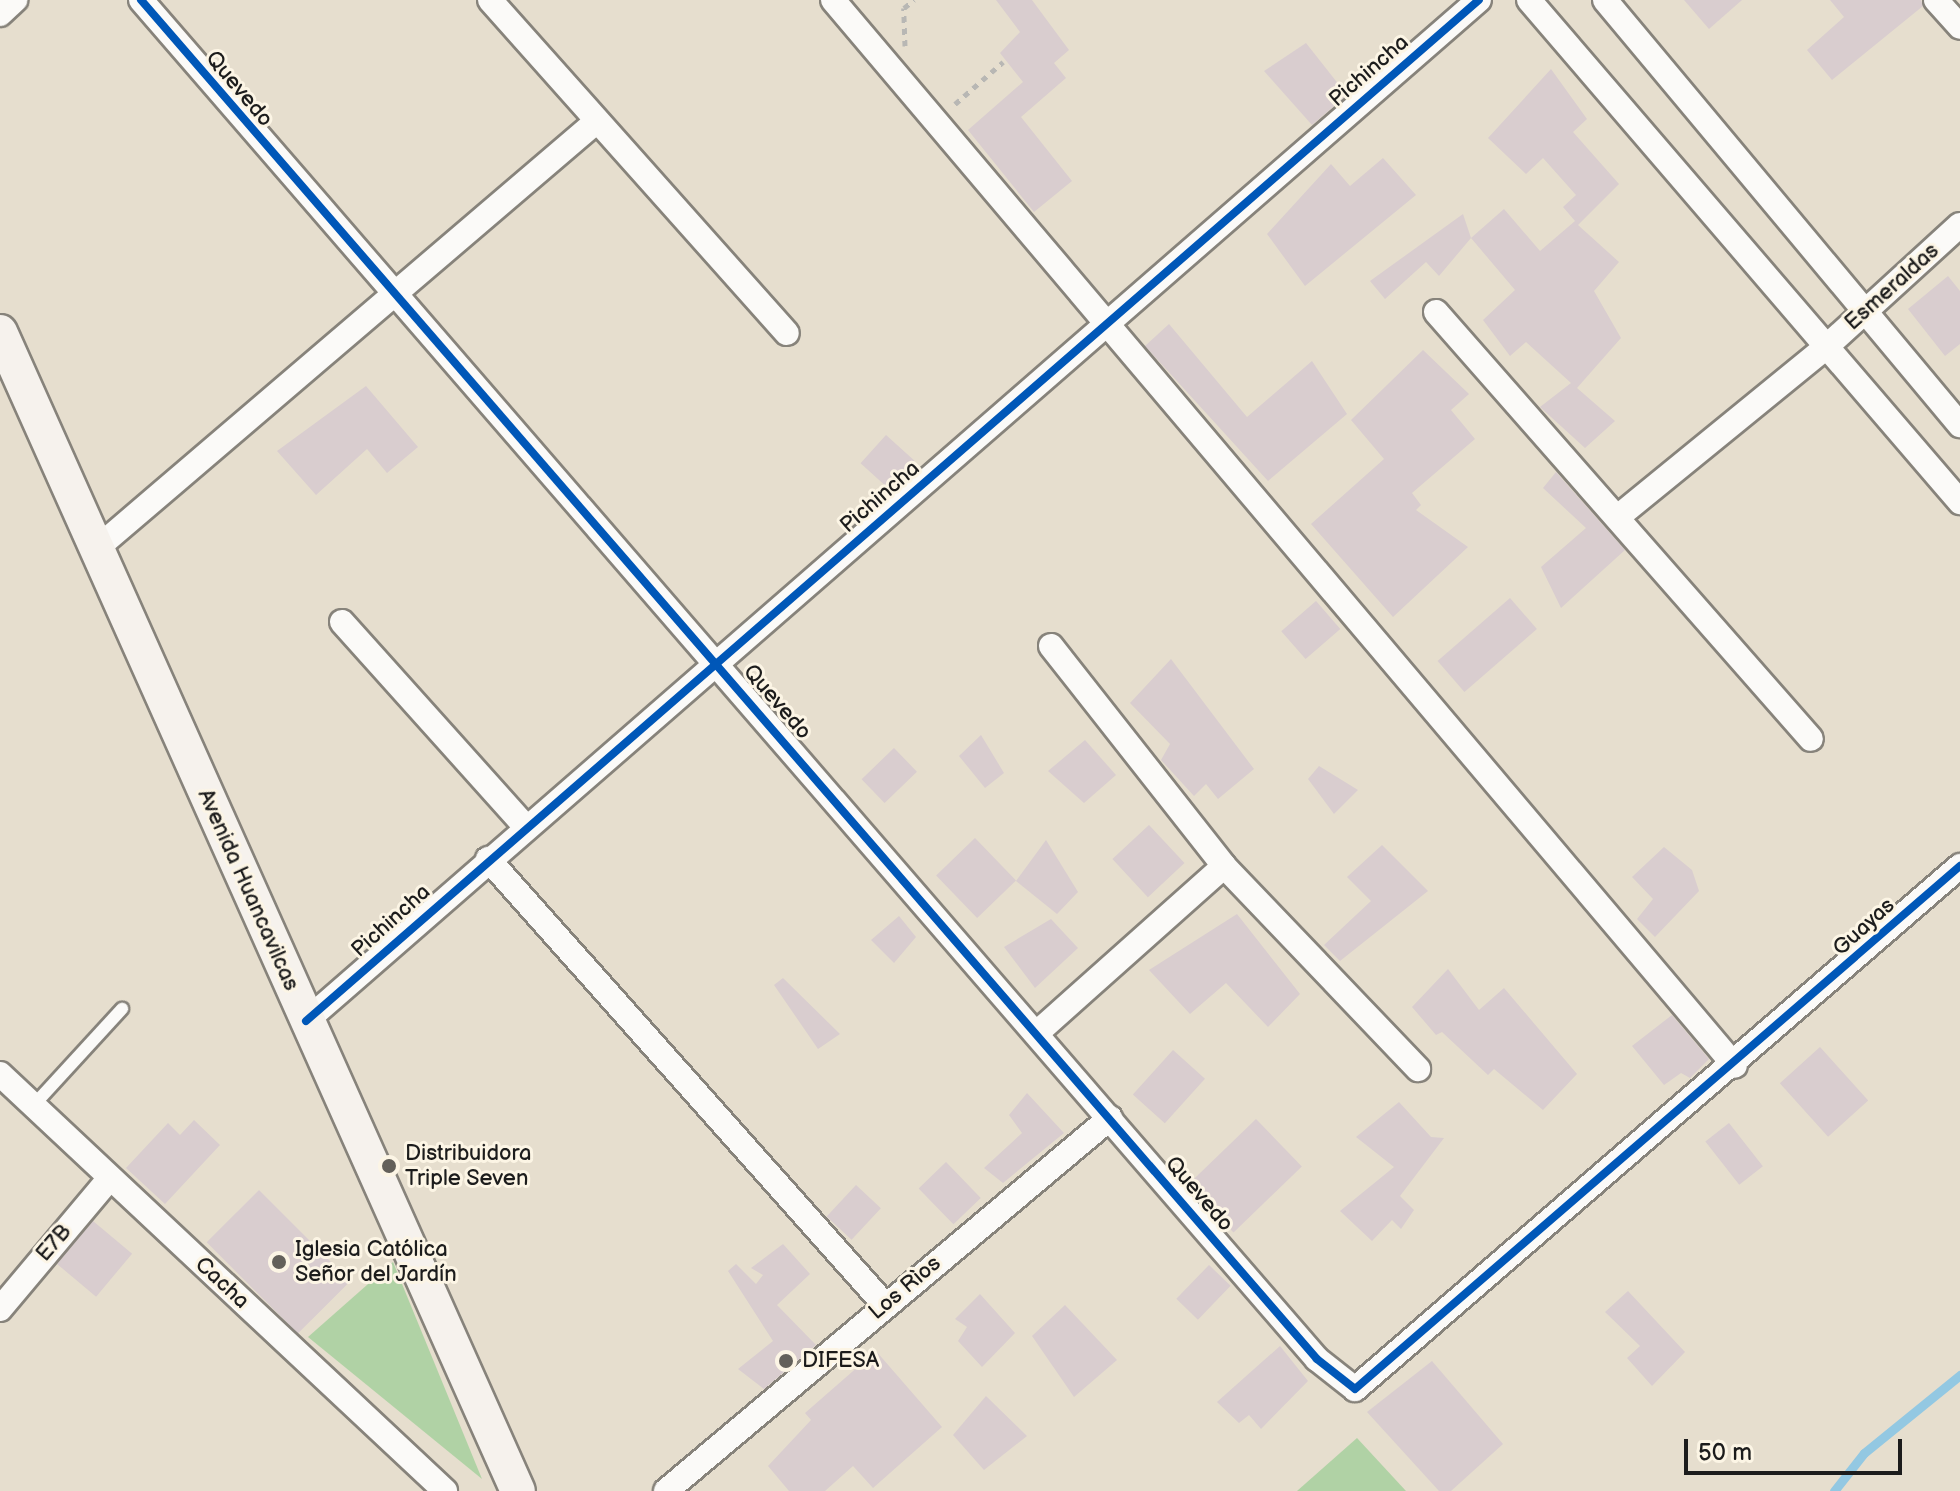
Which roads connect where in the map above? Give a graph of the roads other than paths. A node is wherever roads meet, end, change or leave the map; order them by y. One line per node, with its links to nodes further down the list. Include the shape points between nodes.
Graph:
1 (15, 0): 9 (street)
2 (141, 0): 13 (street, Quevedo)
3 (490, 0): 11 (street)
4 (833, 0): 16 (street)
5 (1479, 0): 16 (street, Pichincha)
6 (1529, 0): 19 (street)
7 (1605, 0): 15 (street)
8 (1936, 0): 10 (street)
9 (0, 14)
10 (1960, 27)
11 (597, 121): 13 (street); 17 (street)
12 (1958, 227): 15 (street, Esmeraldas)
13 (389, 294): 23 (street); 26 (street, Quevedo)
14 (1436, 312): 22 (street)
15 (1864, 313): 19 (street, Esmeraldas); 20 (street)
16 (1107, 320): 26 (street, Pichincha); 35 (street)
17 (787, 333)
18 (2, 345): 23 (street, Avenida Huancavilcas)
19 (1824, 349): 21 (street); 22 (street, Esmeraldas)
20 (1960, 425)
21 (1960, 502)
22 (1619, 516): 27 (street)
23 (96, 549): 33 (street, Avenida Huancavilcas)
24 (342, 622): 28 (street)
25 (1051, 646): 30 (street)
26 (719, 663): 28 (street, Pichincha); 34 (street, Quevedo)
27 (1811, 739)
28 (526, 827): 29 (street, Pichincha)
29 (488, 859): 33 (street, Pichincha); 41 (street)
30 (1224, 866): 34 (street); 36 (street)
31 (1960, 866): 35 (street, Guayas)
32 (122, 1009): 38 (lane)
33 (306, 1021): 45 (street, Avenida Huancavilcas)
34 (1039, 1031): 39 (street, Quevedo)
35 (1735, 1066): 43 (street, Guayas)
36 (1418, 1069)
37 (0, 1074): 38 (street, Cacha)
38 (33, 1106): 40 (street, Cacha)
39 (1110, 1118): 41 (street, Los Rìos); 43 (street, Quevedo, via 1317,1359)
40 (110, 1178): 42 (street, E7B); 44 (street, Cacha)
41 (884, 1304): 46 (street, Los Rìos)
42 (0, 1309)
43 (1355, 1389)
44 (445, 1491)
45 (518, 1491)
46 (666, 1491)

